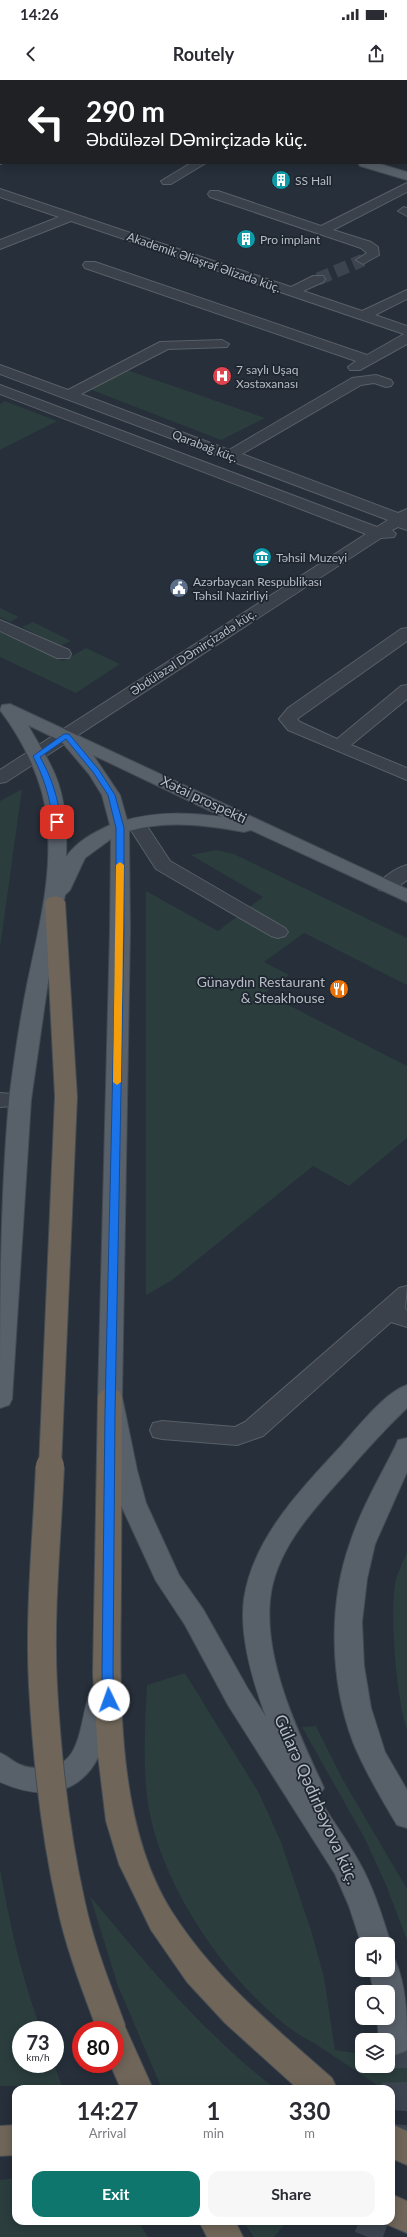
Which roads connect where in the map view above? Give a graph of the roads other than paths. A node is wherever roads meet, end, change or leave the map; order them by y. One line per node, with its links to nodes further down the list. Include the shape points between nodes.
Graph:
1 (198, 164): 4 (street)
2 (367, 164): 3 (main road)
3 (407, 176)
4 (167, 181)
5 (407, 187): 10 (street)
6 (0, 193): 8 (street, Akademik Əliəşrəf Əlizadə küç.)
7 (214, 194): 10 (street)
8 (40, 206): 9 (street, Akademik Əliəşrəf Əlizadə küç.); 11 (street, via 63,205)
9 (71, 217): 12 (street); 13 (street, Akademik Əliəşrəf Əlizadə küç.)
10 (322, 230): 14 (street, via 366,245 373,250 373,255)
11 (178, 242): 13 (street); 16 (street, via 243,264 245,267)
12 (0, 246)
13 (165, 249): 16 (street, Akademik Əliəşrəf Əlizadə küç.)
14 (362, 260)
15 (90, 265): 24 (street)
16 (237, 273): 18 (street, Akademik Əliəşrəf Əlizadə küç.)
17 (318, 279): 18 (street)
18 (292, 292): 20 (street, Akademik Əliəşrəf Əlizadə küç.)
19 (407, 294): 20 (street)
20 (363, 316): 21 (street, Akademik Əliəşrəf Əlizadə küç.)
21 (407, 331)
22 (407, 338): 24 (street)
23 (222, 344): 29 (street, via 164,345)
24 (368, 360): 27 (street)
25 (0, 369): 29 (street, Qarabağ küç.)
26 (386, 383): 30 (street, via 376,379 357,381)
27 (320, 387)
28 (0, 389): 32 (street, Qarabağ küç.)
29 (69, 395): 30 (street, Qarabağ küç.)
30 (230, 455): 31 (street, Qarabağ küç.)
31 (405, 520): 32 (street, Əbdüləzəl DƏmirçizadə küç.)
32 (379, 533): 33 (street, Qarabağ küç.); 39 (street, Əbdüləzəl DƏmirçizadə küç.)
33 (407, 537)
34 (0, 625): 36 (street)
35 (407, 633): 40 (street, via 294,712 288,719 294,726)
36 (64, 654)
37 (407, 690): 40 (street)
38 (5, 707): 39 (main road, Xətai prospekti); 41 (main road)
39 (66, 735): 41 (street, Əbdüləzəl DƏmirçizadə küç.); 44 (main road, via 96,771); 45 (main road, Xətai prospekti)
40 (339, 746): 42 (street)
41 (36, 756): 43 (street, Əbdüləzəl DƏmirçizadə küç.); 49 (main road, via 47,776 57,822)
42 (407, 775)
43 (0, 778)
44 (128, 826): 45 (main road, via 154,820 205,820); 49 (main road, via 95,840 81,851 70,868); 50 (street, via 163,865); 55 (main road, via 120,930)
45 (276, 833): 47 (main road, Xətai prospekti)
46 (407, 871): 47 (street)
47 (386, 886): 48 (main road, Xətai prospekti)
48 (407, 896)
49 (55, 902): 51 (main road); 65 (highway, bridge, via 66,1097 43,1686 56,1826 71,1905)
50 (278, 932)
51 (10, 1100): 56 (main road)
52 (407, 1294): 53 (street)
53 (398, 1315): 57 (street, via 246,1434 237,1436)
54 (407, 1394): 62 (main road, Gülarə Qədirbəyova küç., via 386,1413 299,1508 278,1541 261,1578 257,1610 259,1645 270,1688 292,1750)
55 (110, 1397): 59 (highway); 62 (main road, via 133,1503 169,1581 194,1617 238,1697)
56 (0, 1399)
57 (162, 1430)
58 (407, 1447): 61 (main road, via 376,1510 358,1557 350,1602 349,1646 353,1692 363,1730 385,1778)
59 (107, 1673): 60 (main road, via 92,1745 80,1766 66,1776 38,1780 18,1778); 69 (highway, via 112,1756 120,1821 134,1864 161,1921 198,1972 236,2013)
60 (0, 1765)
61 (407, 1816)
62 (349, 1871): 63 (main road, Gülarə Qədirbəyova küç.)
63 (374, 1937)
64 (386, 1977): 66 (main road)
65 (109, 2021)
66 (394, 2033)
67 (124, 2059): 68 (highway)
68 (135, 2085)
69 (317, 2085)
70 (12, 2140): 71 (highway)
71 (0, 2141)
72 (395, 2142): 73 (highway)
73 (407, 2150)
74 (395, 2212): 75 (highway)
75 (407, 2217)
76 (218, 2225): 77 (highway)
77 (227, 2237)

